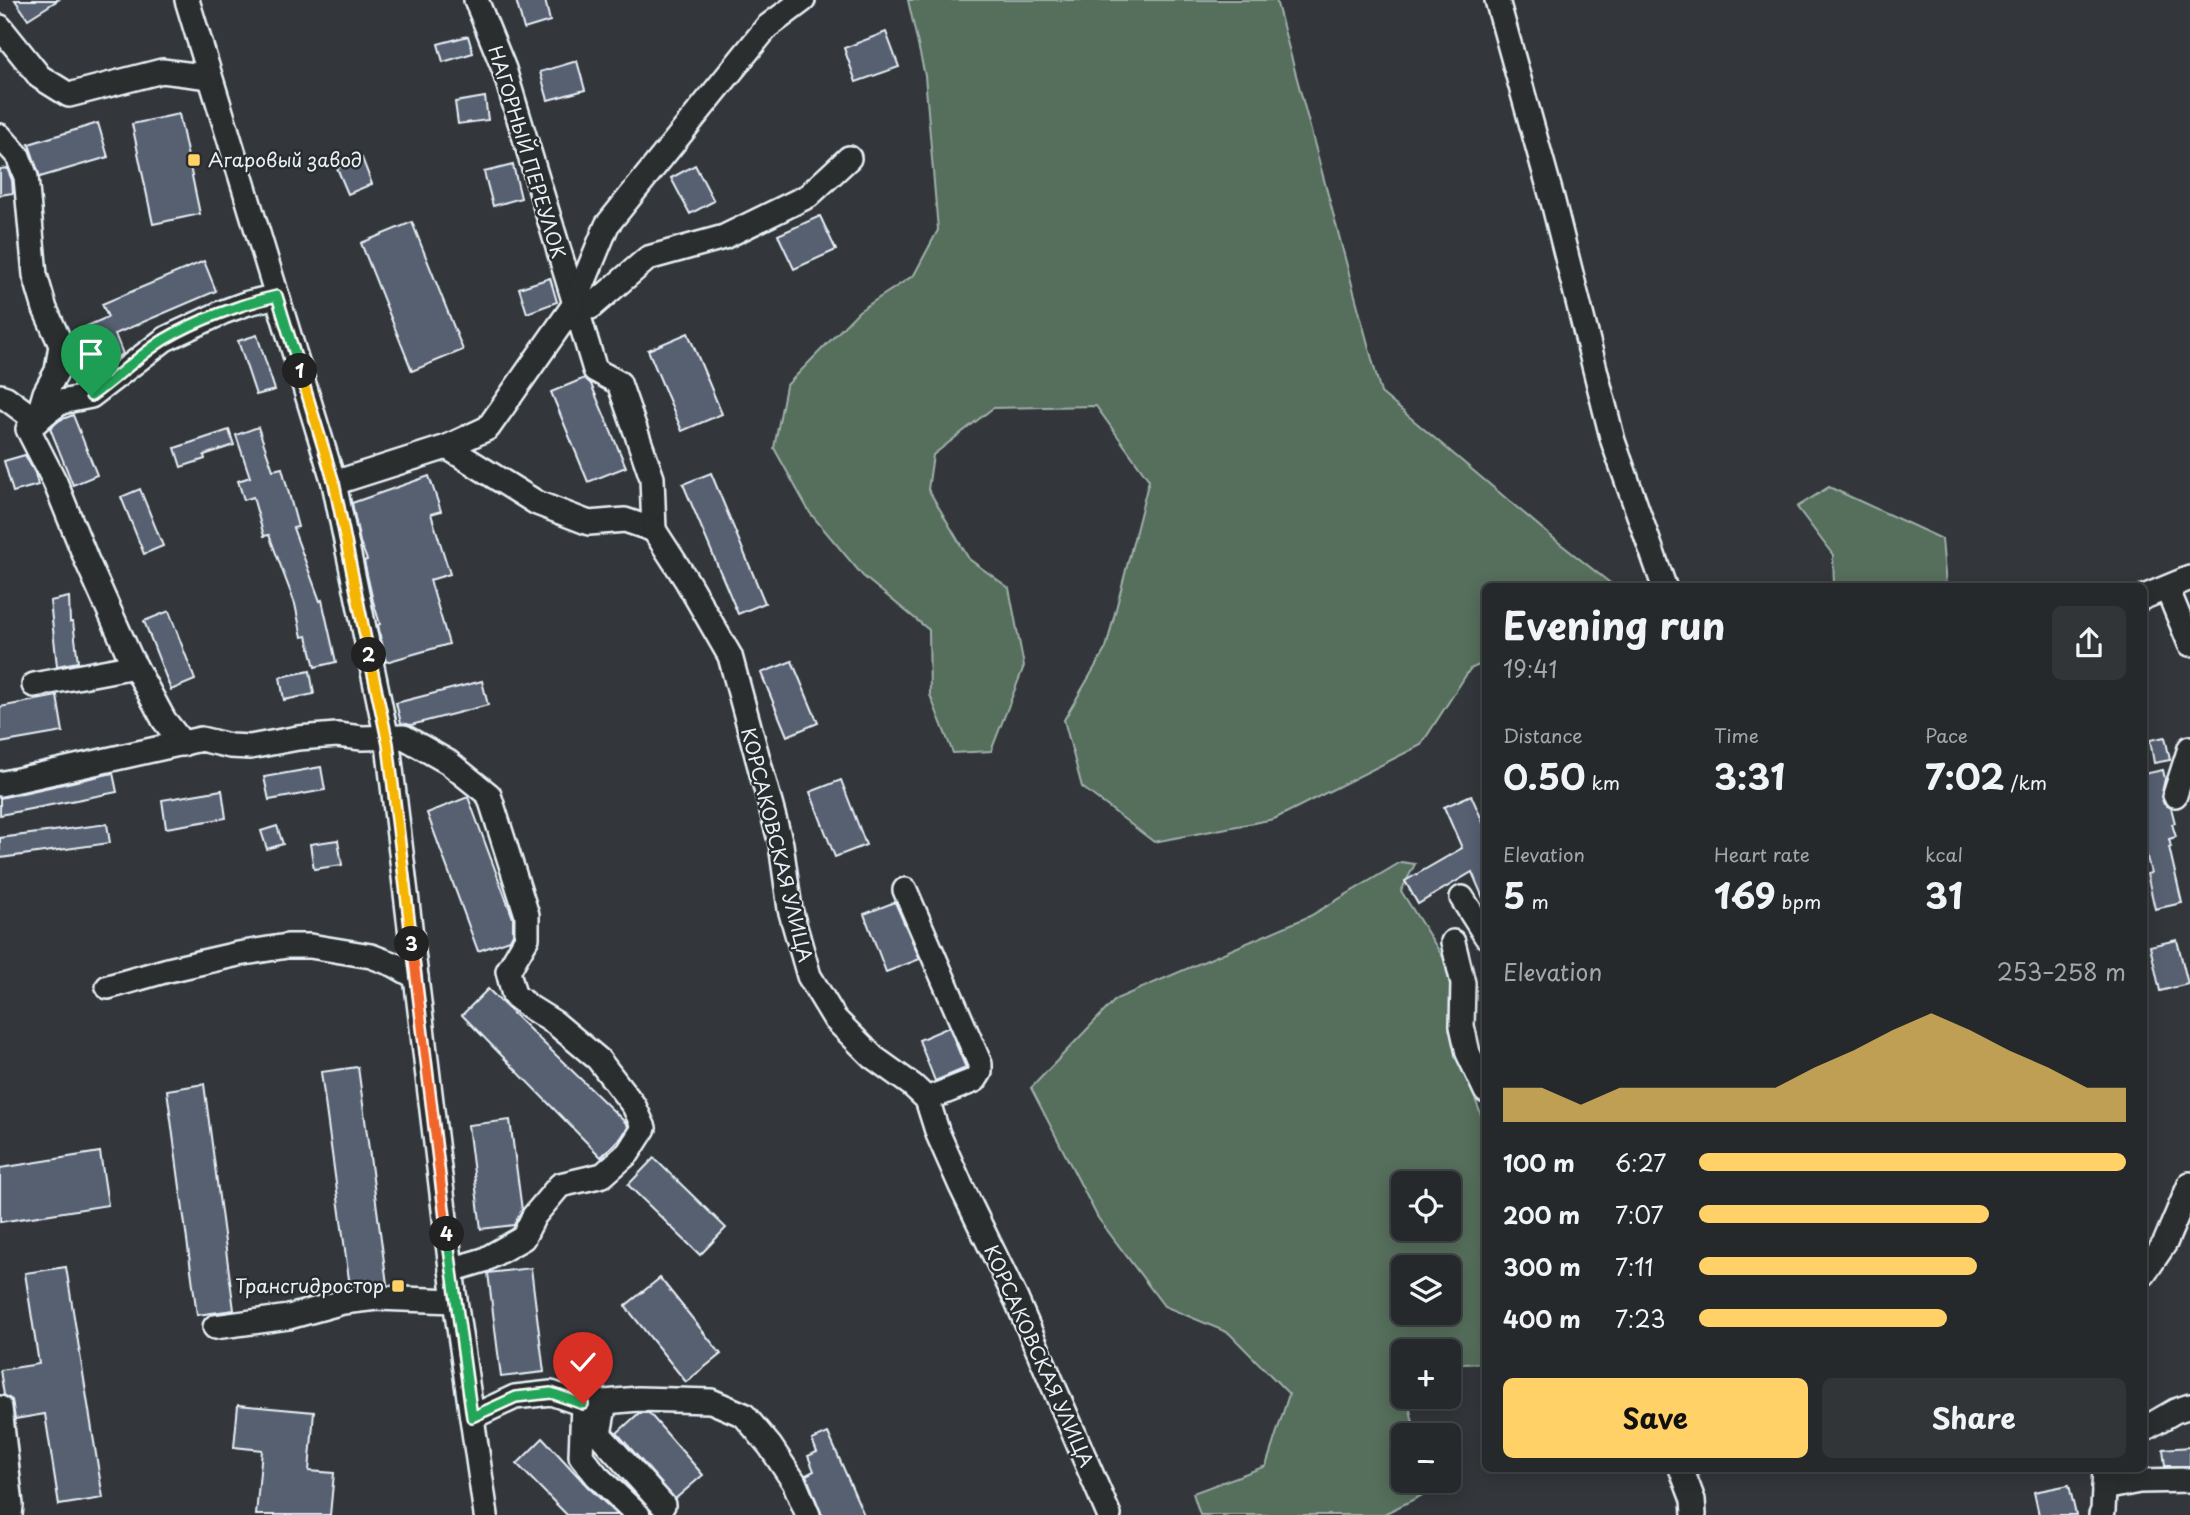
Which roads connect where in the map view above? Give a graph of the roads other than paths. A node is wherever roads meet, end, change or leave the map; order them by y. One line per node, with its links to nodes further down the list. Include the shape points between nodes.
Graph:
1 (187, 0): 6 (street)
2 (476, 0): 10 (street, НАГОРНЫЙ ПЕРЕУЛОК, via 504,69)
3 (803, 0): 10 (street, via 767,27 607,225)
4 (1497, 0): 17 (street, via 1613,441)
5 (0, 27): 6 (street, via 40,77 69,94 162,71)
6 (210, 77): 9 (street)
7 (0, 136): 12 (street, via 18,156 26,177 36,275 61,345 57,372)
8 (849, 158): 10 (street, via 808,196 724,237 648,258 592,307)
9 (277, 296): 12 (street, via 223,312 165,339 91,396 61,402); 14 (street)
10 (574, 305): 13 (street, via 488,428); 15 (street, НАГОРНЫЙ ПЕРЕУЛОК, via 595,370 619,383 652,478)
11 (0, 396): 12 (street)
12 (37, 421): 21 (street, via 28,429)
13 (447, 447): 14 (street); 15 (street, via 537,503 589,523 625,520)
14 (334, 483): 23 (street)
15 (654, 530): 35 (street, КОРСАКОВСКАЯ УЛИЦА, via 730,656 781,844 790,909 809,976 835,1019 873,1057)
16 (2190, 579): 18 (street)
17 (1663, 583)
18 (2167, 588): 19 (street); 20 (street)
19 (2147, 596)
20 (2190, 644)
21 (135, 666): 22 (street); 24 (street, via 164,720)
22 (34, 685)
23 (386, 736): 24 (street, via 298,738 250,747 201,739); 32 (street); 38 (street, via 404,737 448,762 489,795 527,915 527,939 508,971 514,995 598,1059 634,1106 644,1128 628,1153 603,1174 560,1185 534,1216 523,1238 484,1260)
24 (183, 744): 26 (street)
25 (2190, 748): 27 (street)
26 (0, 784)
27 (2175, 795)
28 (905, 890): 35 (street, via 980,1064 975,1080)
29 (1462, 898): 30 (street)
30 (1482, 930)
31 (1453, 942): 34 (street, via 1463,982 1462,1026)
32 (416, 977): 33 (street, via 371,956 287,946); 38 (street)
33 (108, 987)
34 (1482, 1083)
35 (927, 1099): 54 (street, КОРСАКОВСКАЯ УЛИЦА, via 938,1134 1016,1299)
36 (2190, 1184): 37 (street, via 2165,1243)
37 (2147, 1269)
38 (451, 1270): 39 (street)
39 (455, 1301): 40 (street, via 377,1298); 44 (street)
40 (215, 1327)
41 (594, 1403): 44 (street, via 539,1394 516,1397); 49 (street, via 599,1434); 52 (street, via 581,1456); 53 (street, via 711,1401 744,1415 794,1482)
42 (2190, 1406): 45 (street)
43 (0, 1408): 50 (street)
44 (472, 1417): 51 (street)
45 (2147, 1427)
46 (1682, 1472): 55 (street)
47 (2105, 1478): 48 (street); 56 (street)
48 (2190, 1480)
49 (663, 1505)
50 (10, 1515)
51 (486, 1515)
52 (638, 1515)
53 (808, 1515)
54 (1109, 1515)
55 (1694, 1515)
56 (2101, 1515)

